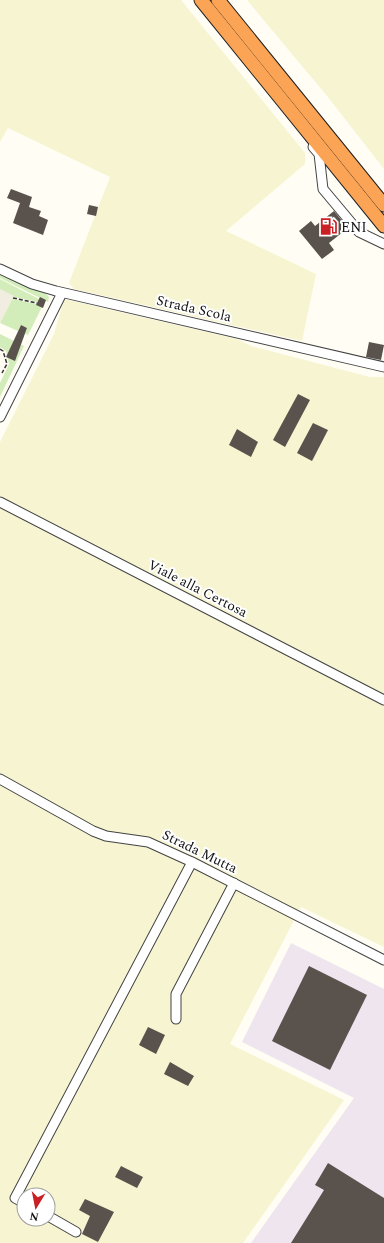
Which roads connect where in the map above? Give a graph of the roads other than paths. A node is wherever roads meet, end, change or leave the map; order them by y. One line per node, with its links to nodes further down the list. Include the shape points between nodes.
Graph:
1 (201, 0): 3 (highway)
2 (218, 0): 4 (highway)
3 (263, 77): 7 (highway); 8 (street, via 319,154 323,189 359,232)
4 (337, 147): 5 (street); 6 (highway)
5 (384, 196)
6 (384, 204)
7 (384, 226)
8 (384, 244)
9 (0, 269): 10 (street, Strada Scola, via 32,284)
10 (62, 293): 11 (street, Strada Scola); 12 (street)
11 (384, 368)
12 (0, 417)
13 (0, 502): 14 (street, Viale alla Certosa)
14 (384, 700)
15 (0, 779): 16 (street, Strada Mutta, via 93,831 106,836 148,842)
16 (192, 862): 17 (street, Strada Mutta); 20 (street)
17 (234, 883): 18 (street, Strada Mutta); 19 (street, via 176,994)
18 (384, 960)
19 (176, 1019)
20 (21, 1187)
21 (56, 1221): 22 (street)
22 (76, 1232)

